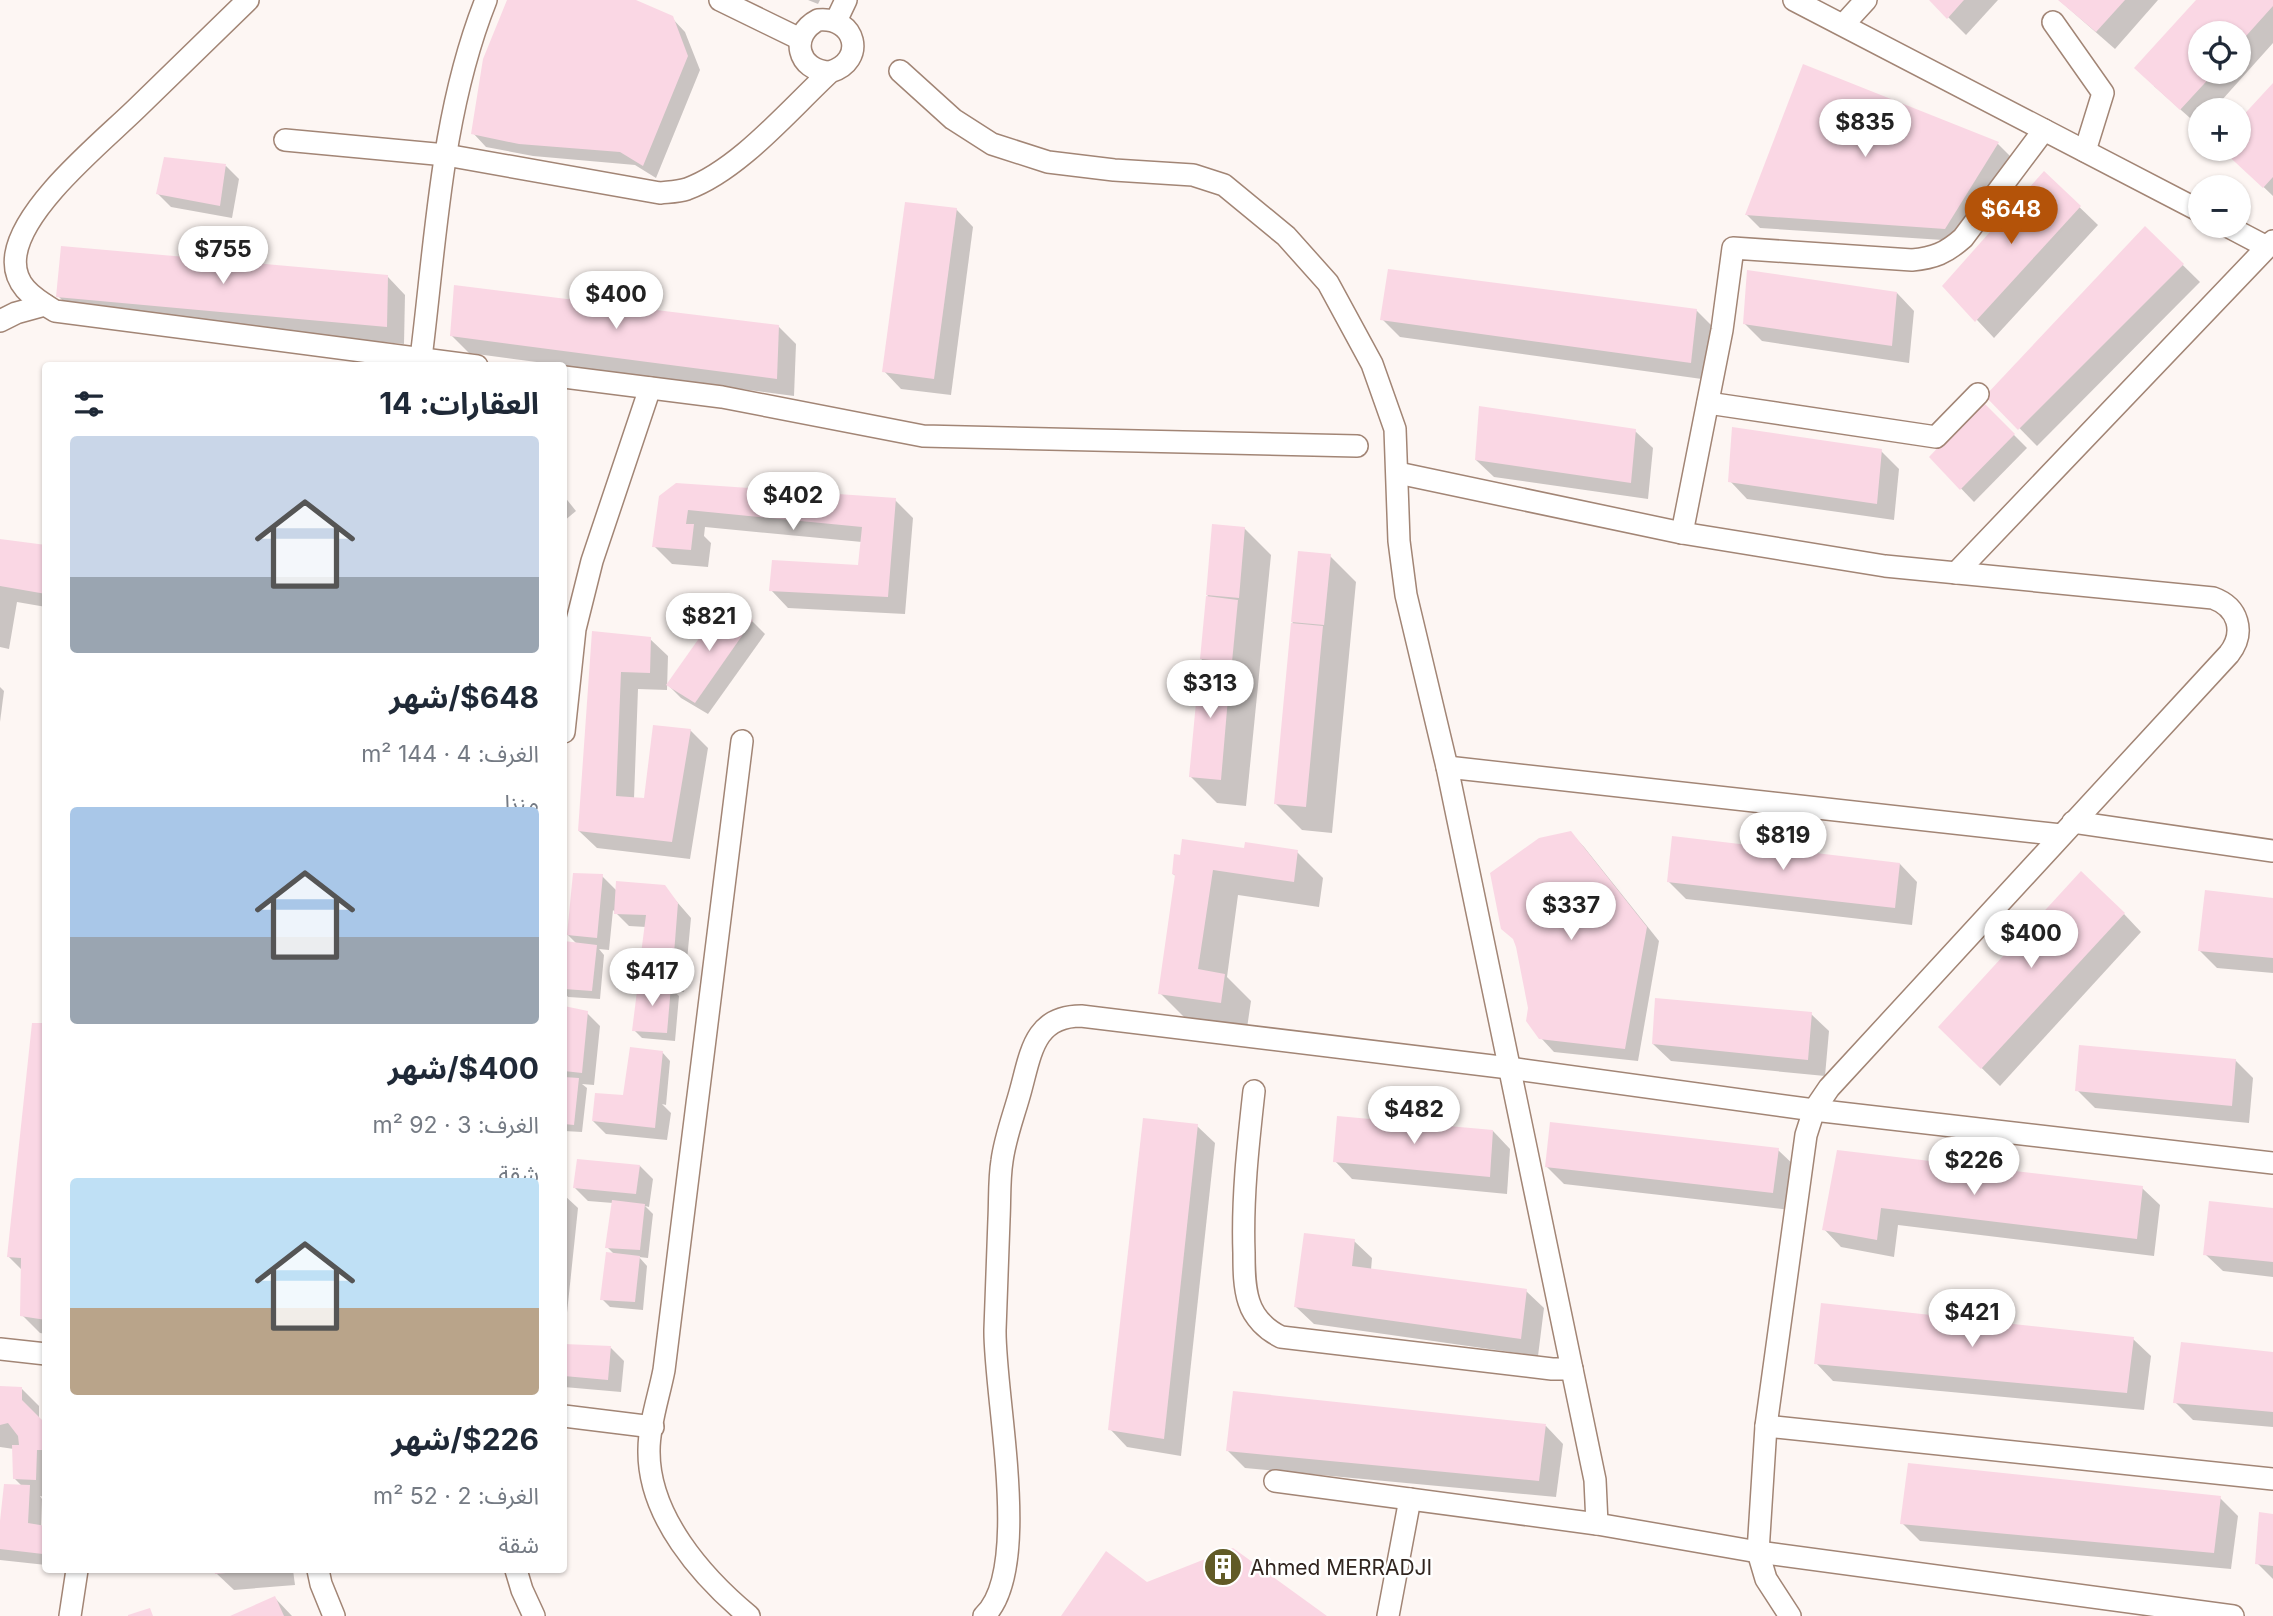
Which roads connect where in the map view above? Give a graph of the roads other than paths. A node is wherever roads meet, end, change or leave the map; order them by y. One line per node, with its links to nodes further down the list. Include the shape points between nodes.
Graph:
1 (248, 0): 18 (street, via 58,185)
2 (486, 0): 16 (street, via 458,85)
3 (720, 0): 10 (street)
4 (846, 0): 7 (street)
5 (1794, 0): 9 (street)
6 (1866, 0): 9 (street)
7 (836, 21): 10 (street, via 818,20); 12 (street, via 849,33 853,50 845,65)
8 (2053, 22): 15 (street, via 2103,93)
9 (1844, 24): 13 (street)
10 (800, 39): 12 (street, via 806,63)
11 (900, 71): 31 (street, via 953,119 992,144 1048,162 1193,175 1224,185 1247,202 1286,236 1328,283 1346,315 1372,365 1395,429)
12 (830, 72): 16 (street, via 738,158 684,190 660,193)
13 (2044, 130): 15 (street); 29 (street, via 1948,252 1912,260 1733,248)
14 (285, 140): 16 (street)
15 (2085, 151): 17 (street)
16 (446, 155): 24 (street)
17 (2188, 205)
18 (26, 225): 21 (street); 22 (street, via 15,255 17,274 22,287)
19 (2251, 236): 20 (street)
20 (2270, 244): 33 (street)
21 (0, 264)
22 (45, 304): 23 (street); 24 (street, via 55,311)
23 (0, 321)
24 (421, 358): 25 (street)
25 (449, 362)
26 (567, 377): 27 (street)
27 (650, 388): 30 (street, via 722,397 923,436); 34 (street, via 592,561 575,629)
28 (1978, 394): 29 (street, via 1936,437)
29 (1708, 403): 32 (street)
30 (1357, 446)
31 (1398, 473): 32 (street); 36 (street, via 1406,595)
32 (1682, 533): 33 (street)
33 (1956, 573): 37 (street, via 2213,598 2234,613 2239,630 2234,647)
34 (567, 704)
35 (742, 741): 48 (street, via 664,1370)
36 (1447, 767): 37 (street); 39 (street)
37 (2067, 829): 38 (street); 41 (street, via 1829,1088)
38 (2273, 851)
39 (1509, 1069): 41 (street); 45 (street); 61 (street, via 1081,1016 1055,1020 1044,1029 1033,1046 1002,1161 995,1334 1010,1521 1007,1564 997,1596)
40 (1254, 1091): 45 (street, via 1246,1162 1244,1274 1249,1303 1268,1331 1281,1337)
41 (1814, 1110): 42 (street); 47 (street, via 1806,1135)
42 (2273, 1163)
43 (0, 1349): 44 (street)
44 (42, 1354)
45 (1572, 1369): 52 (street, via 1595,1479)
46 (567, 1416): 48 (street)
47 (1766, 1426): 49 (street); 53 (street)
48 (653, 1427): 60 (street, via 649,1463 671,1527 692,1560)
49 (2273, 1479)
50 (1275, 1481): 51 (street)
51 (1410, 1499): 52 (street); 62 (street)
52 (1597, 1524): 53 (street)
53 (1758, 1552): 63 (street, via 1766,1579); 64 (street)
54 (77, 1573): 57 (street)
55 (318, 1573): 58 (street)
56 (517, 1573): 59 (street)
57 (72, 1613)
58 (334, 1616)
59 (534, 1616)
60 (750, 1616)
61 (984, 1616)
62 (1388, 1616)
63 (1790, 1616)
64 (2233, 1616)

